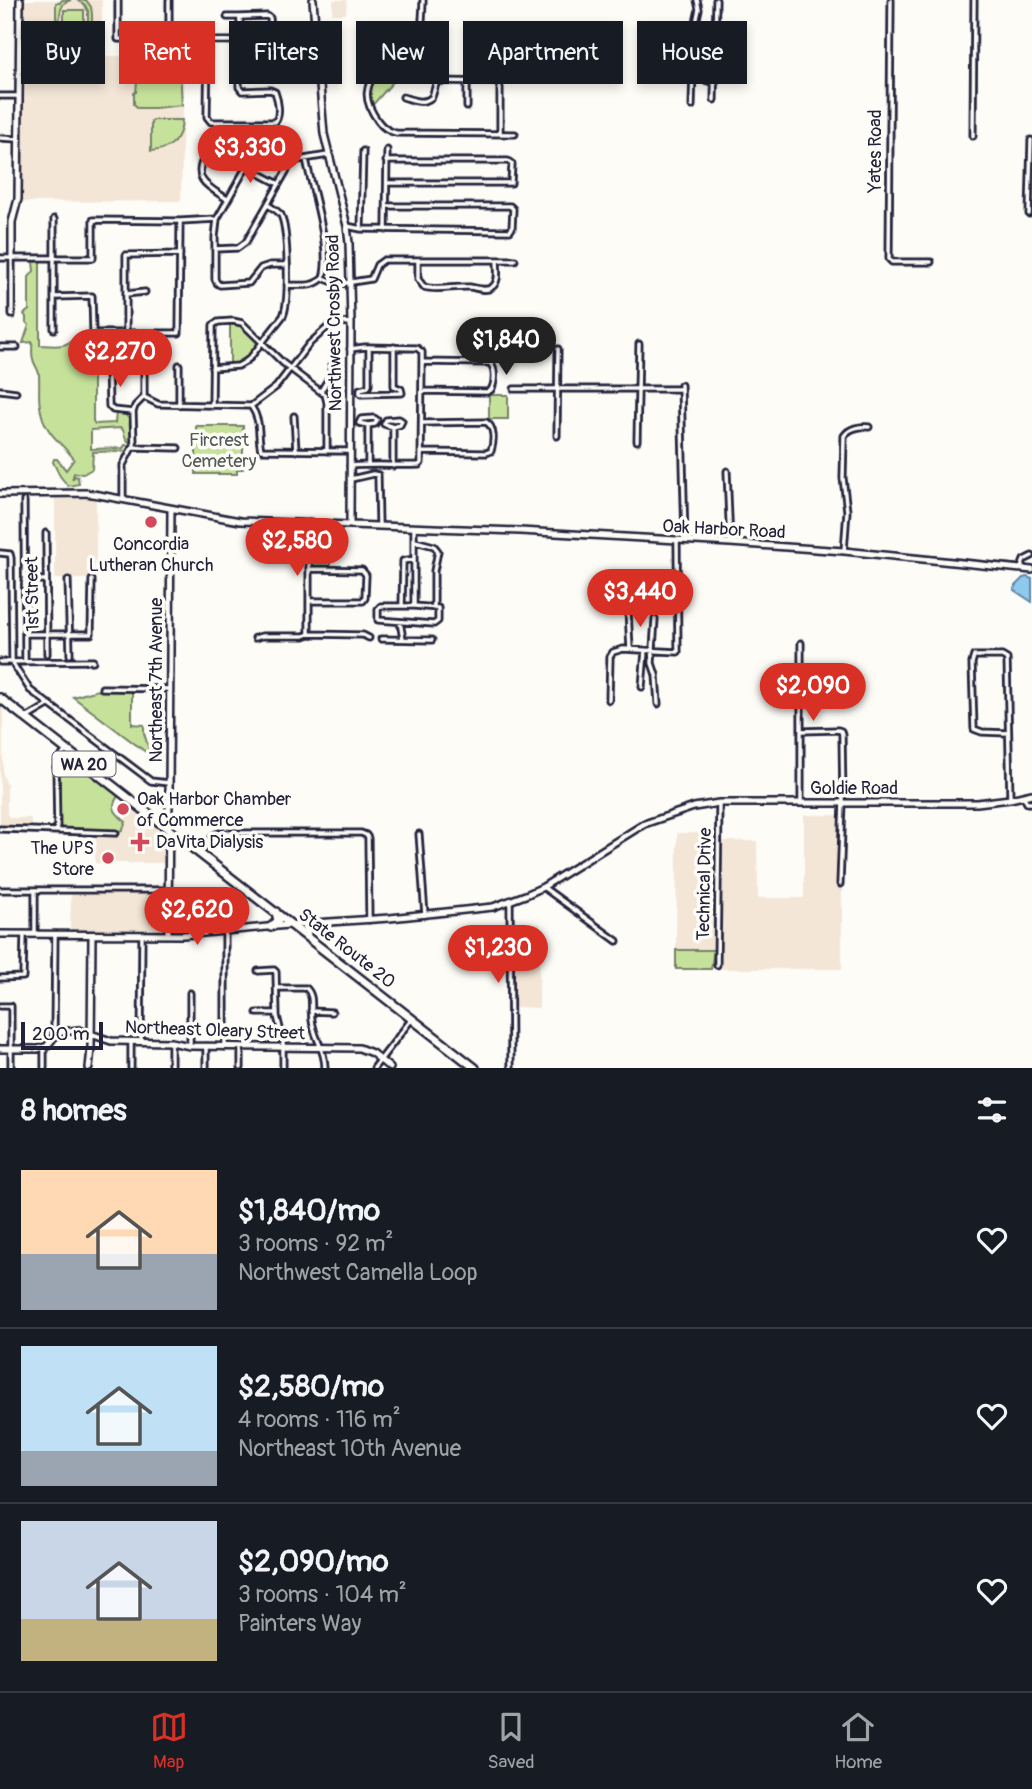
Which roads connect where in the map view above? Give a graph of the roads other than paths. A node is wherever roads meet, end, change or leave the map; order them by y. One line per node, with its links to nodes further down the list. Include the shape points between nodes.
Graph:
1 (20, 0): 30 (street)
2 (118, 0): 19 (street)
3 (169, 0): 12 (street)
4 (313, 0): 15 (street, Northwest Crosby Road)
5 (424, 0): 16 (street)
6 (696, 0): 17 (street)
7 (716, 0): 18 (street)
8 (891, 0): 70 (street, Yates Road, via 889,259)
9 (974, 0): 38 (street)
10 (227, 17): 11 (street)
11 (240, 17): 13 (street); 14 (street, via 267,16)
12 (169, 21)
13 (240, 21)
14 (271, 21)
15 (314, 21)
16 (423, 21)
17 (696, 21)
18 (716, 21)
19 (119, 39)
20 (208, 84): 35 (street, via 208,119)
21 (240, 84): 35 (street, via 240,90 275,92 277,121)
22 (319, 84): 44 (street, Northwest Crosby Road)
23 (369, 84): 36 (street, via 369,108 387,130)
24 (436, 84): 31 (street, via 426,102)
25 (467, 84): 34 (street)
26 (500, 84): 36 (street)
27 (693, 84): 33 (street)
28 (715, 84): 32 (street)
29 (0, 96): 30 (street)
30 (18, 96): 40 (street)
31 (403, 97)
32 (714, 100)
33 (692, 106)
34 (467, 107)
35 (259, 122): 49 (street, via 258,144)
36 (500, 134): 37 (street)
37 (515, 134)
38 (972, 136)
39 (0, 138): 40 (street)
40 (18, 139): 65 (street)
41 (1031, 140): 48 (street)
42 (387, 150): 47 (street)
43 (363, 151): 60 (street)
44 (328, 155): 46 (street); 59 (street, Northwest Crosby Road)
45 (205, 156): 52 (street, via 200,166 202,179)
46 (306, 159): 51 (street, via 291,163); 72 (street, via 325,243)
47 (386, 161): 50 (street); 50 (street, via 512,164 511,183)
48 (1032, 165): 55 (street)
49 (246, 167): 51 (street); 52 (street)
50 (387, 183): 54 (street)
51 (279, 184): 53 (street)
52 (228, 199): 57 (street)
53 (268, 205): 62 (street, via 241,246); 71 (street, via 281,216)
54 (387, 206): 61 (street); 61 (street, via 513,209 510,231)
55 (1029, 214)
56 (54, 219): 66 (street)
57 (217, 219): 58 (street); 62 (street)
58 (180, 220): 63 (street); 66 (street, via 93,220 93,258)
59 (346, 226): 60 (street); 73 (street, Northwest Crosby Road)
60 (360, 229): 61 (street)
61 (386, 230)
62 (215, 249): 71 (street, via 215,279 220,285 249,284 261,268)
63 (180, 254): 76 (street, via 126,255); 82 (street, via 179,333)
64 (0, 258): 65 (street)
65 (12, 258): 66 (street); 78 (street)
66 (54, 258): 77 (street)
67 (418, 260): 68 (street); 68 (street, via 418,279 433,289 489,289 495,284); 73 (street, via 384,260 371,279)
68 (497, 260): 69 (street)
69 (515, 260)
70 (931, 262)
71 (286, 265): 74 (street)
72 (323, 278): 73 (street); 74 (street, via 310,285)
73 (350, 284): 79 (street, Northwest Crosby Road)
74 (287, 285): 83 (street, via 283,316)
75 (145, 292): 76 (street)
76 (126, 295): 81 (street)
77 (55, 297): 80 (street); 81 (street, via 92,296 93,333)
78 (12, 315)
79 (351, 323): 89 (street, Northwest Crosby Road); 96 (street, via 329,326)
80 (54, 329)
81 (126, 334): 82 (street)
82 (144, 334): 104 (street)
83 (261, 342): 95 (street, via 238,366); 95 (street, via 242,323 215,323); 96 (street)
84 (639, 344): 97 (street)
85 (0, 347): 86 (street)
86 (17, 347)
87 (369, 347): 88 (street); 88 (street, via 369,384 360,389 362,394 402,393 394,386); 89 (street)
88 (394, 347): 91 (street, via 420,349)
89 (350, 349): 120 (street, Northwest Crosby Road)
90 (558, 349): 99 (street)
91 (422, 362): 102 (street); 102 (street, via 488,362 494,368 489,392)
92 (108, 365): 108 (street, via 109,406)
93 (179, 365): 105 (street)
94 (332, 365): 101 (street)
95 (212, 368): 106 (street)
96 (291, 369): 101 (street); 107 (street)
97 (638, 388): 99 (street); 115 (street); 138 (street, via 681,387)
98 (514, 389): 99 (street)
99 (557, 389): 114 (street)
100 (0, 390): 103 (street)
101 (321, 391): 119 (street, via 327,402)
102 (422, 391): 110 (street)
103 (16, 392)
104 (144, 397): 105 (street, via 158,404); 108 (street)
105 (179, 405): 106 (street)
106 (212, 406): 107 (street)
107 (251, 406): 118 (street, via 257,416 261,450)
108 (132, 412): 116 (street)
109 (294, 416): 118 (street)
110 (422, 423): 121 (street); 121 (street, via 486,422 492,426 493,438 489,452)
111 (368, 425): 122 (street)
112 (393, 427): 112 (street, via 401,425 401,420 385,420 385,425); 124 (street)
113 (869, 427): 140 (street, via 849,430 844,436)
114 (557, 436)
115 (637, 441)
116 (134, 447): 117 (street); 128 (street, via 123,465)
117 (178, 448)
118 (296, 451): 119 (street)
119 (327, 451): 120 (street)
120 (350, 451): 123 (street, Northwest Crosby Road)
121 (422, 452): 124 (street, via 419,465)
122 (368, 465): 123 (street); 124 (street)
123 (349, 466): 126 (street, Northwest Crosby Road)
124 (393, 467)
125 (727, 471): 139 (street)
126 (349, 479): 132 (street, Northwest Crosby Road); 133 (street, via 379,475)
127 (0, 494): 128 (street, Oak Harbor Road, via 86,493)
128 (123, 499): 130 (street, Oak Harbor Road)
129 (24, 501): 147 (street)
130 (171, 509): 131 (street, Oak Harbor Road, via 240,521); 181 (street, Northeast 7th Avenue)
131 (309, 523): 132 (street, Oak Harbor Road); 145 (street)
132 (350, 524): 133 (street, Oak Harbor Road)
133 (379, 525): 134 (street, Oak Harbor Road)
134 (414, 527): 136 (street); 137 (street, Oak Harbor Road)
135 (46, 533): 148 (street, 1st Street)
136 (415, 541): 143 (street); 155 (street, via 438,551)
137 (677, 541): 138 (street, Oak Harbor Road); 151 (street)
138 (685, 541): 139 (street, Oak Harbor Road)
139 (730, 543): 140 (street, Oak Harbor Road)
140 (844, 551): 144 (street, Oak Harbor Road)
141 (0, 553): 177 (street, via 11,558)
142 (1032, 556): 144 (street)
143 (415, 559): 153 (street, via 403,561); 154 (street)
144 (1021, 568): 146 (street, Oak Harbor Road)
145 (309, 569): 152 (street); 152 (street, via 362,570 366,575 363,601)
146 (1032, 570)
147 (24, 580): 148 (street); 160 (street)
148 (46, 580): 161 (street, 1st Street)
149 (68, 580): 162 (street)
150 (92, 580): 162 (street, via 91,634)
151 (678, 589): 156 (street, via 645,591); 172 (street, via 678,652)
152 (309, 601): 163 (street)
153 (402, 606): 154 (street); 159 (street, via 381,606 377,612 379,620)
154 (414, 606): 155 (street)
155 (434, 607): 159 (street, via 439,611 437,624)
156 (644, 607)
157 (628, 610): 170 (street)
158 (655, 619): 172 (street)
159 (400, 622): 167 (street)
160 (24, 634): 161 (street); 178 (street)
161 (47, 634): 162 (street); 173 (street, 1st Street)
162 (69, 634): 174 (street)
163 (309, 634): 164 (street); 165 (street)
164 (255, 638)
165 (369, 638)
166 (381, 639): 167 (street)
167 (403, 639): 168 (street)
168 (432, 640)
169 (801, 643): 187 (street)
170 (630, 649): 171 (street); 183 (street, via 611,654)
171 (645, 650): 172 (street); 179 (street)
172 (653, 650): 185 (street)
173 (47, 654)
174 (70, 655)
175 (93, 661): 178 (street)
176 (0, 662): 177 (street)
177 (12, 662): 178 (street); 184 (street, via 30,690)
178 (25, 662)
179 (642, 687)
180 (102, 688): 181 (street)
181 (169, 689): 190 (street, Northeast 7th Avenue)
182 (0, 698): 186 (main road, State Route 20 / WA 20)
183 (608, 700)
184 (50, 704): 186 (street); 190 (street, via 151,780)
185 (658, 704)
186 (26, 718): 189 (main road, State Route 20 / WA 20)
187 (801, 731): 194 (street); 195 (street, via 841,731)
188 (1008, 733): 188 (street, via 974,729 973,657 1006,657); 193 (street)
189 (66, 750): 199 (main road, State Route 20 / WA 20); 202 (street, via 56,767)
190 (169, 783): 198 (street, Northeast 7th Avenue)
191 (1032, 794): 192 (street, Goldie Road)
192 (1024, 797): 193 (street, Goldie Road); 197 (street)
193 (1010, 799): 195 (street, Goldie Road)
194 (801, 802): 195 (street, Goldie Road); 196 (street, Goldie Road)
195 (842, 802): 208 (street)
196 (719, 803): 209 (street, Goldie Road, via 644,824); 230 (street, Technical Drive)
197 (1032, 803)
198 (168, 814): 199 (main road, via 164,820); 201 (street, Northeast 7th Avenue)
199 (154, 819): 201 (main road, State Route 20 / WA 20)
200 (0, 830): 202 (street)
201 (168, 830): 205 (main road, State Route 20 / WA 20); 206 (street, Northeast 7th Avenue)
202 (57, 831): 203 (street)
203 (116, 833)
204 (419, 834): 215 (street)
205 (181, 839): 206 (main road); 207 (main road, State Route 20 / WA 20)
206 (168, 844): 212 (street, Northeast 7th Avenue)
207 (200, 853): 214 (main road, State Route 20 / WA 20); 216 (street, via 219,833 361,833 368,838)
208 (840, 884)
209 (543, 887): 213 (street, Goldie Road); 229 (street)
210 (0, 890): 211 (street)
211 (35, 890): 212 (street); 223 (street)
212 (167, 890): 227 (street, Northeast 7th Avenue)
213 (510, 901): 215 (street, Goldie Road); 268 (street)
214 (275, 912): 218 (main road, State Route 20 / WA 20); 219 (main road, via 278,921)
215 (425, 915): 216 (street, Goldie Road)
216 (369, 920): 217 (street, Goldie Road)
217 (310, 924): 218 (street, Goldie Road); 228 (main road)
218 (292, 925): 219 (street, Goldie Road); 228 (main road, State Route 20 / WA 20)
219 (271, 928): 220 (street, Goldie Road)
220 (225, 931): 227 (street, Goldie Road); 249 (street)
221 (0, 934): 222 (street, Goldie Road)
222 (24, 934): 223 (street, Goldie Road); 232 (street, via 23,977)
223 (35, 934): 224 (street, Goldie Road)
224 (55, 934): 225 (street, Goldie Road); 242 (street)
225 (92, 934): 226 (street, Goldie Road); 241 (street)
226 (142, 934): 227 (street, Goldie Road); 244 (street)
227 (168, 935)
228 (307, 937): 240 (main road, State Route 20 / WA 20)
229 (617, 941)
230 (717, 965)
231 (258, 971): 233 (street, via 274,970)
232 (0, 978)
233 (277, 988): 236 (street, via 309,990); 239 (street)
234 (190, 993): 246 (street)
235 (0, 1006): 254 (street, via 10,1006)
236 (311, 1011): 237 (street); 252 (street)
237 (332, 1012)
238 (257, 1013): 239 (street)
239 (277, 1013): 251 (street)
240 (412, 1018): 255 (street); 267 (main road, State Route 20 / WA 20)
241 (92, 1034): 242 (street, Northeast Oleary Street, via 69,1030); 243 (street, Northeast Oleary Street, via 111,1041); 258 (street)
242 (54, 1037): 248 (street)
243 (131, 1041): 244 (street, Northeast Oleary Street); 259 (street)
244 (141, 1041): 245 (street, Northeast Oleary Street)
245 (171, 1042): 246 (street, Northeast Oleary Street); 260 (street)
246 (190, 1046): 247 (street, Northeast Oleary Street)
247 (206, 1046): 249 (street, Northeast Oleary Street); 261 (street)
248 (44, 1047): 254 (street); 257 (street)
249 (225, 1047): 250 (street, Northeast Oleary Street)
250 (240, 1047): 251 (street, Northeast Oleary Street); 262 (street)
251 (283, 1047): 252 (street, Northeast Oleary Street); 263 (street)
252 (322, 1048): 255 (street, Northeast Oleary Street, via 364,1049); 264 (street)
253 (0, 1049): 254 (street)
254 (11, 1049): 256 (street)
255 (381, 1060): 265 (street); 266 (street, Northeast Oleary Street)
256 (11, 1068)
257 (44, 1068)
258 (89, 1068)
259 (131, 1068)
260 (171, 1068)
261 (206, 1068)
262 (241, 1068)
263 (283, 1068)
264 (325, 1068)
265 (374, 1068)
266 (390, 1068)
267 (475, 1068)
268 (511, 1068)

